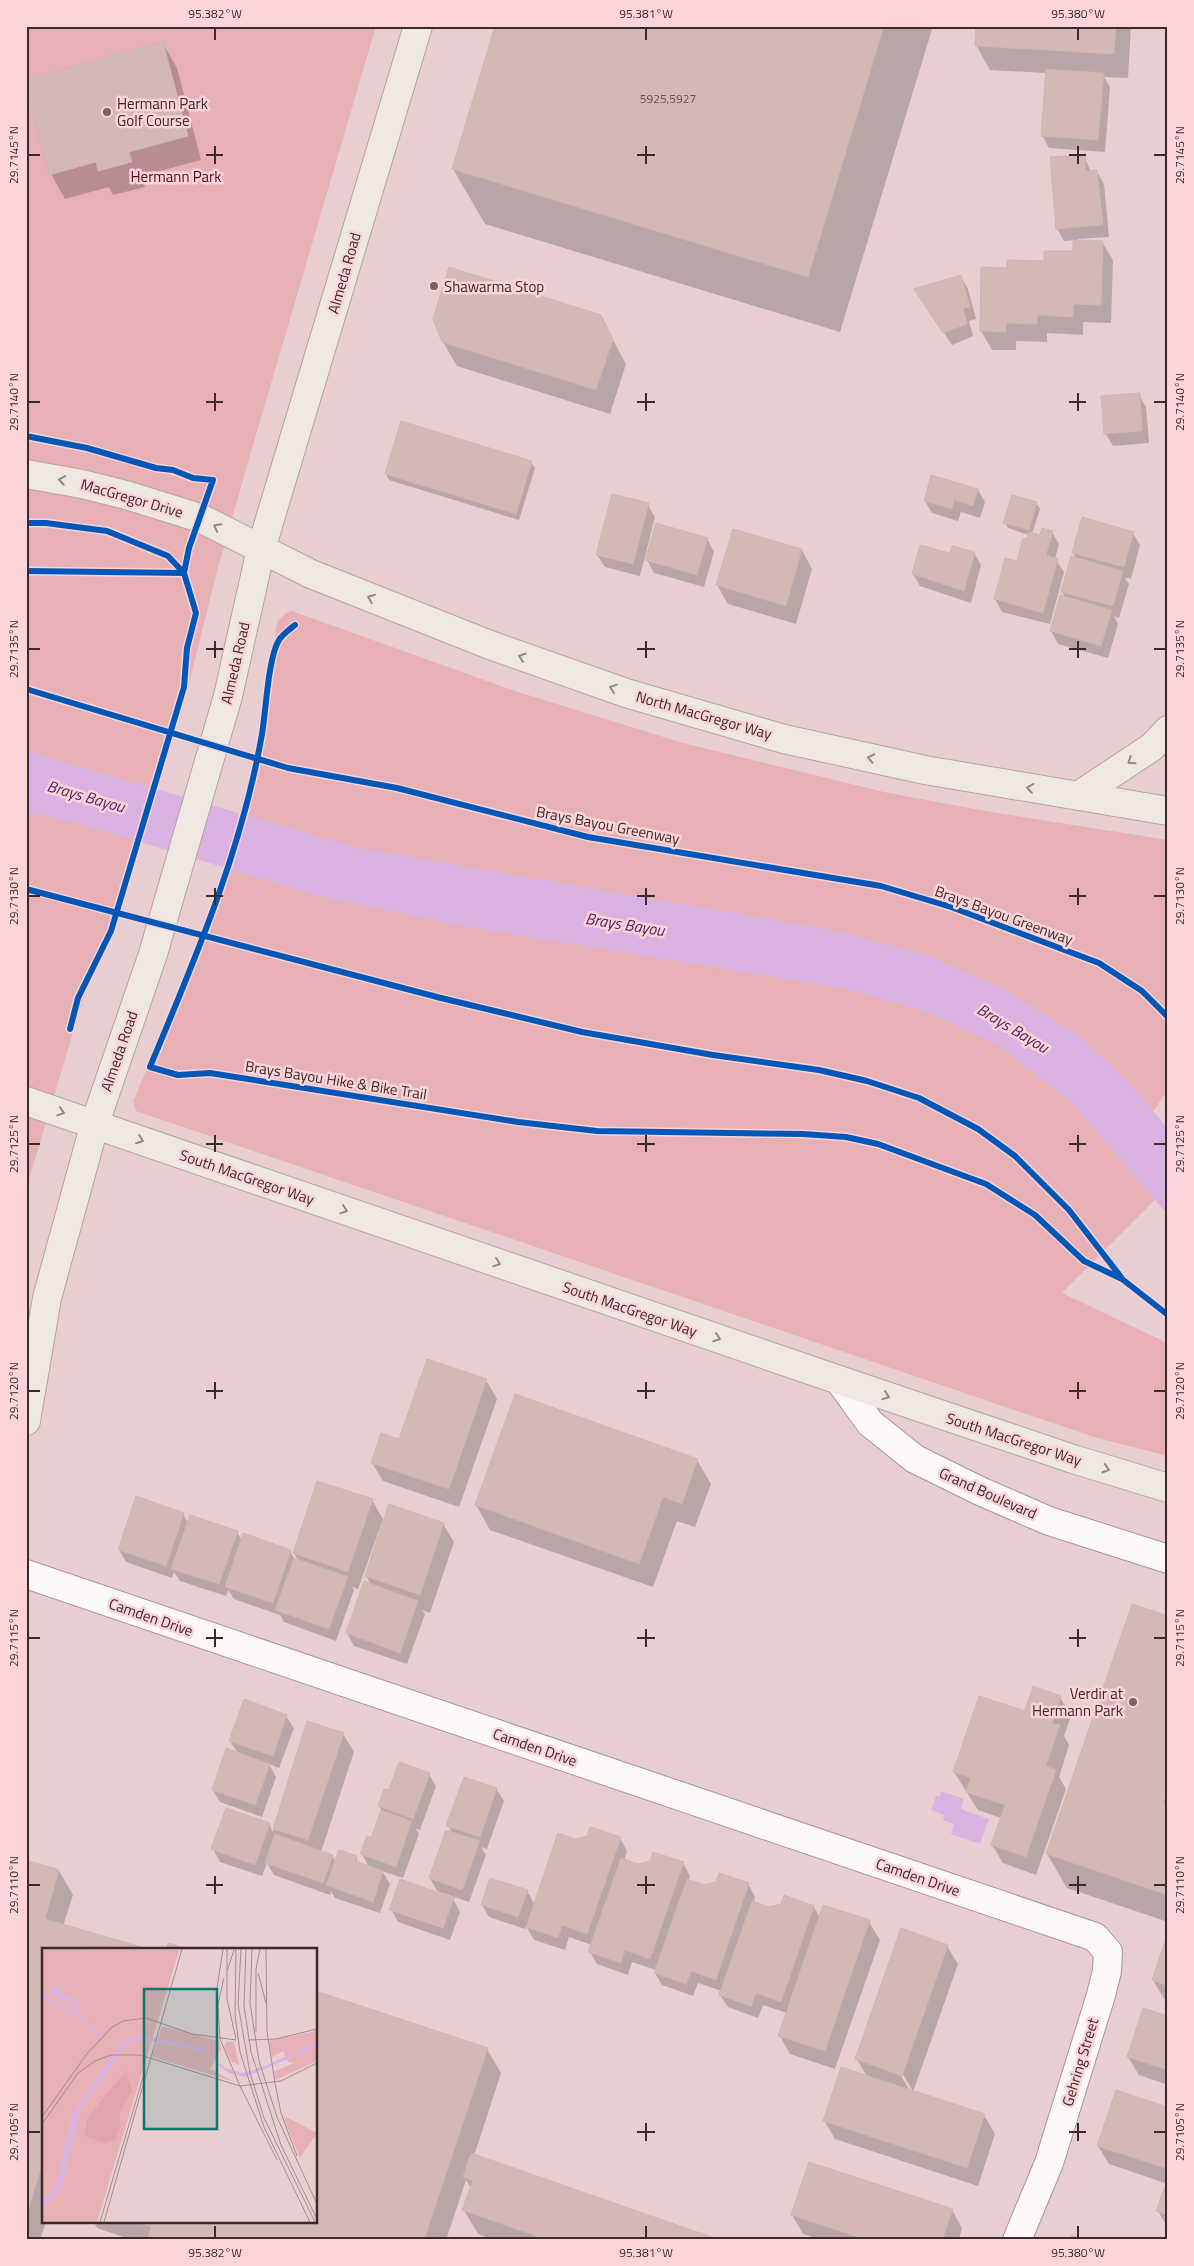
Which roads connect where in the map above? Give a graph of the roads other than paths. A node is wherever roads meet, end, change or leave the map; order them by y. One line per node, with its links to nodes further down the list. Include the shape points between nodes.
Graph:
1 (418, 26): 3 (main road, Almeda Road)
2 (26, 474): 3 (main road, MacGregor Drive, one-way to 2, via 200,518 126,494)
3 (261, 549): 5 (main road, North MacGregor Way, one-way to 3, via 925,770 790,740 626,693 490,645 311,574); 8 (main road, Almeda Road, via 228,696 153,954)
4 (1168, 730): 5 (main road, one-way to 5, via 1152,747)
5 (1078, 796): 6 (main road, North MacGregor Way)
6 (1168, 811)
7 (26, 1101): 8 (main road, one-way to 8)
8 (95, 1123): 9 (main road, Almeda Road); 11 (main road, South MacGregor Way, one-way to 11)
9 (47, 1298): 10 (main road, Almeda Road); 12 (main road, Almeda Road)
10 (26, 1343)
11 (840, 1380): 13 (main road, South MacGregor Way, one-way to 13); 14 (street, Grand Boulevard, via 870,1423 914,1459 1049,1521)
12 (26, 1421)
13 (1168, 1488)
14 (1168, 1559)
15 (26, 1574): 16 (street, Camden Drive)
16 (1043, 1919): 17 (street, Gehring Street, via 1095,1937 1108,1952 1107,1971 1049,2163)
17 (1017, 2240)

